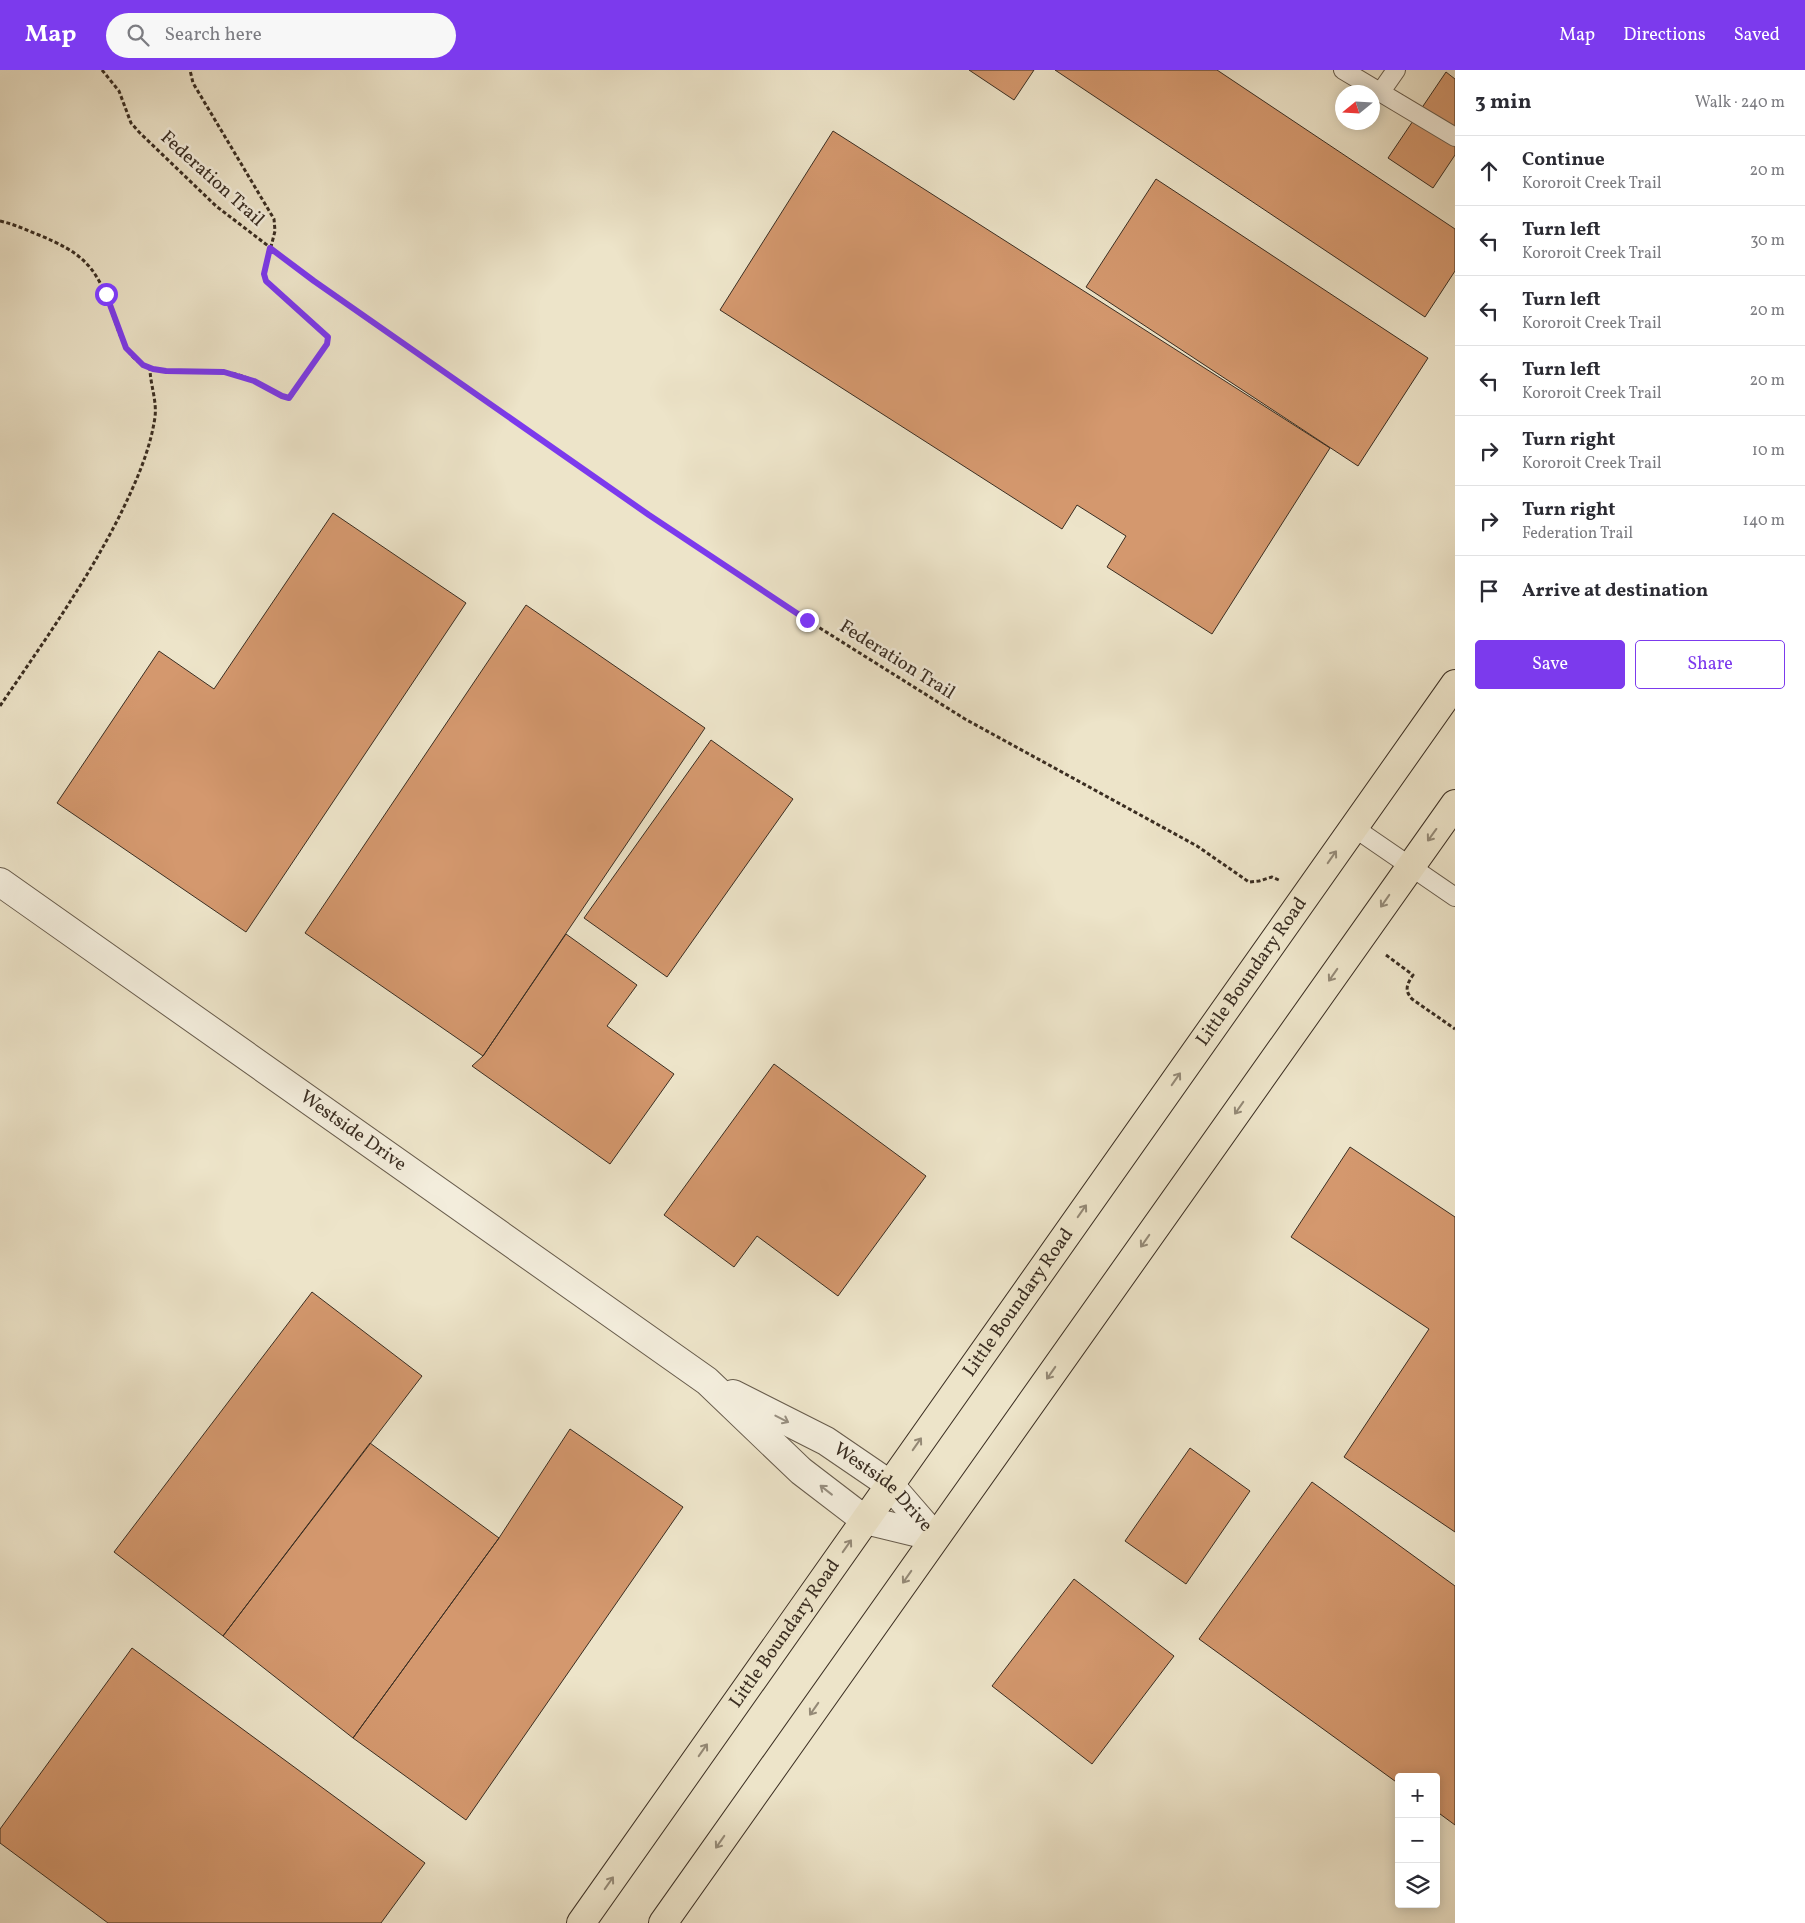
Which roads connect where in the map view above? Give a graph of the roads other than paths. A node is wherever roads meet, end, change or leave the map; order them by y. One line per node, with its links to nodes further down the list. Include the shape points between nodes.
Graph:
1 (1343, 70): 3 (lane)
2 (1396, 70): 4 (lane)
3 (1368, 85)
4 (1380, 92): 5 (lane)
5 (1455, 137)
6 (1455, 684): 8 (main road, Little Boundary Road)
7 (1455, 804): 9 (main road, one-way to 9)
8 (1353, 827): 9 (lane); 13 (main road, Little Boundary Road, one-way to 8)
9 (1410, 867): 11 (lane); 15 (main road, one-way to 15)
10 (0, 882): 12 (street, Westside Drive)
11 (1455, 897)
12 (707, 1381): 13 (street, Westside Drive, one-way to 13, via 826,1441); 14 (street, Westside Drive, one-way to 12, via 801,1471)
13 (889, 1484): 14 (main road, Little Boundary Road); 15 (street, Westside Drive)
14 (865, 1520): 15 (street, Westside Drive); 16 (main road, Little Boundary Road, one-way to 14)
15 (936, 1537): 17 (main road, one-way to 17)
16 (581, 1923)
17 (663, 1923)

